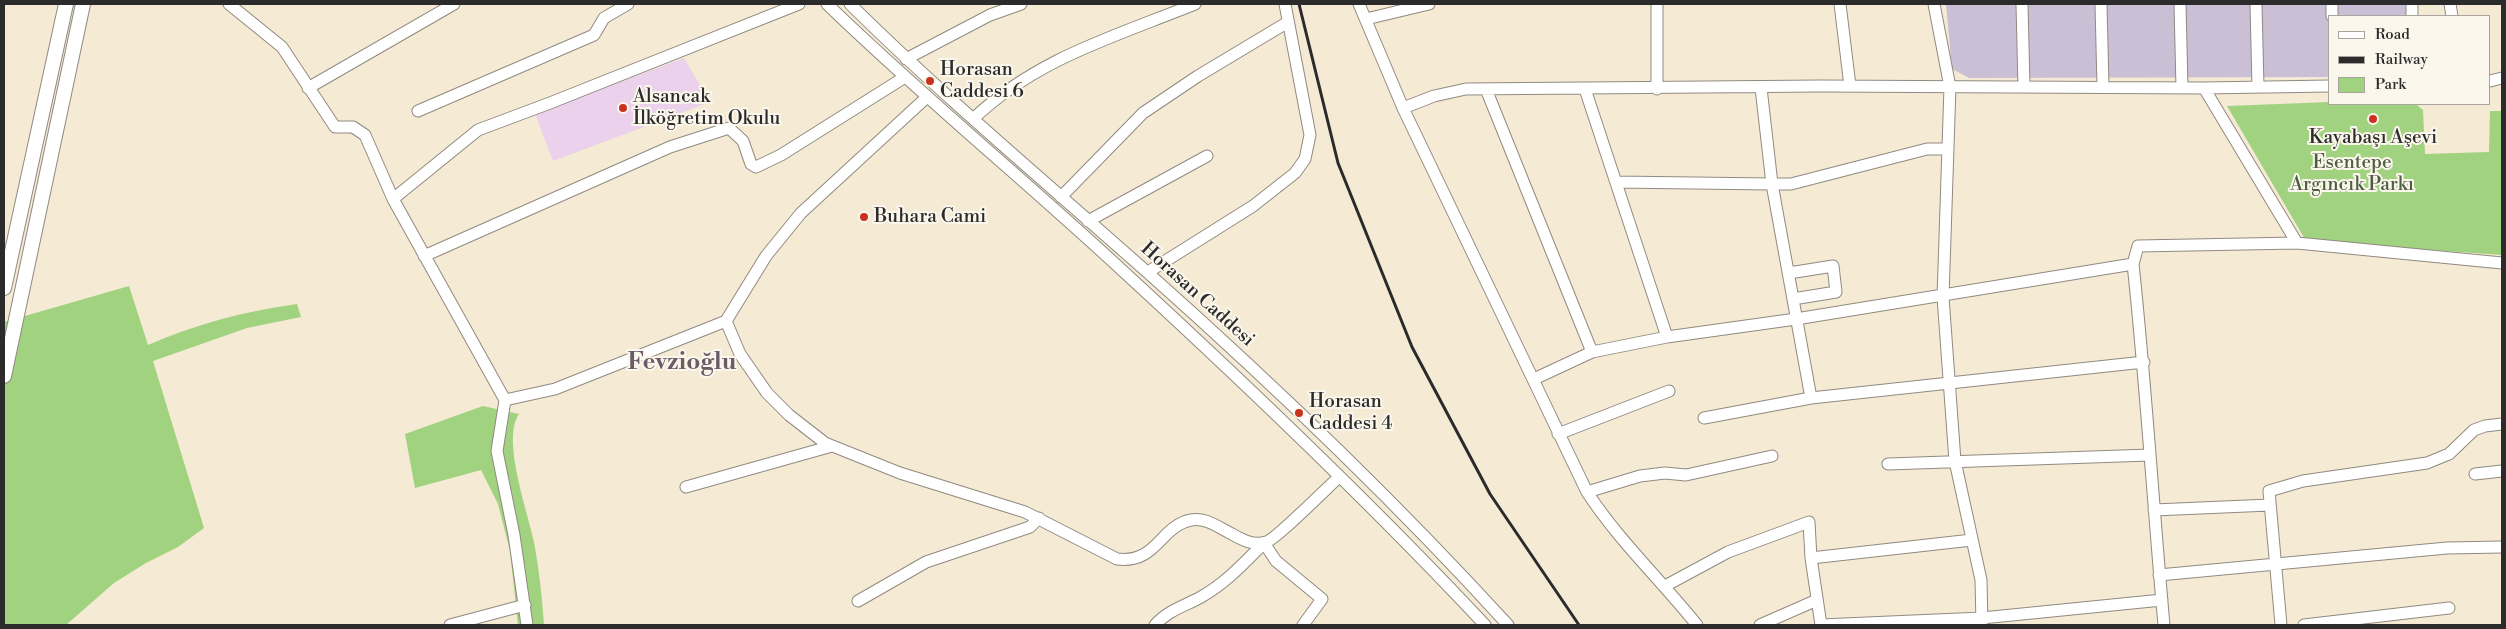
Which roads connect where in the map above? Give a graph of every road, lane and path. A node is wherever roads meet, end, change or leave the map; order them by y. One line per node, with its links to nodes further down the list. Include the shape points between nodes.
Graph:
1 (66, 4): 55 (main road)
2 (83, 4): 63 (main road)
3 (229, 4): 31 (street, via 282,47)
4 (454, 4): 31 (street)
5 (628, 4): 40 (street, via 604,18 594,36)
6 (799, 4): 47 (street, via 478,130)
7 (827, 4): 24 (street, Horasan Caddesi)
8 (850, 4): 23 (street, Horasan Caddesi)
9 (1021, 4): 23 (street, via 990,15)
10 (1195, 4): 41 (street, via 1045,65 1007,89)
11 (1285, 4): 22 (street)
12 (1359, 4): 21 (street)
13 (1425, 4): 21 (street)
14 (1657, 4): 37 (street)
15 (1840, 4): 25 (street)
16 (1934, 4): 27 (street)
17 (2022, 4): 28 (street)
18 (2101, 4): 29 (street)
19 (2180, 4): 33 (street)
20 (2256, 4): 30 (street)
21 (1366, 19): 39 (street)
22 (1288, 22): 46 (street, via 1143,113); 53 (street, via 1310,135 1305,159 1295,173 1253,206)
23 (906, 60): 41 (street, Horasan Caddesi)
24 (905, 76): 38 (street, Horasan Caddesi); 50 (street, via 781,155 756,167 751,164 742,140 729,128 663,150)
25 (1850, 86): 27 (street); 32 (street)
26 (2328, 86): 30 (street)
27 (1950, 87): 28 (street); 42 (street)
28 (2024, 87): 29 (street)
29 (2102, 87): 33 (street)
30 (2258, 87): 34 (street)
31 (308, 88): 47 (street, via 334,127 352,127 365,136)
32 (1761, 88): 37 (street); 45 (street)
33 (2182, 88): 34 (street)
34 (2204, 88): 49 (street)
35 (1486, 89): 36 (street); 39 (street, via 1450,92); 61 (street)
36 (1585, 89): 37 (street); 44 (street)
37 (1657, 89)
38 (927, 97): 59 (street, via 801,213 766,256); 79 (street, Horasan Caddesi, via 1123,270)
39 (1402, 108): 64 (street)
40 (418, 111)
41 (973, 119): 46 (street, Horasan Caddesi)
42 (1948, 148): 45 (street, via 1927,149 1791,184); 56 (street)
43 (1207, 156): 48 (street)
44 (1616, 182): 45 (street); 60 (street)
45 (1772, 184): 54 (street)
46 (1061, 197): 48 (street, Horasan Caddesi)
47 (393, 199): 50 (street)
48 (1088, 220): 53 (street, Horasan Caddesi)
49 (2297, 243): 51 (street); 52 (street, via 2138,246)
50 (424, 256): 68 (street)
51 (2502, 263)
52 (2133, 264): 56 (street); 62 (street)
53 (1148, 272): 103 (street, Horasan Caddesi, via 1327,440)
54 (1789, 273): 57 (street); 57 (street, via 1833,266 1836,292)
55 (4, 288)
56 (1942, 294): 58 (street); 65 (street)
57 (1793, 299): 58 (street)
58 (1796, 319): 60 (street); 67 (street)
59 (726, 321): 68 (street, via 555,389); 72 (street, via 740,354 767,393 800,425)
60 (1667, 337): 61 (street)
61 (1592, 352): 64 (street)
62 (2144, 362): 65 (street); 73 (street)
63 (4, 376)
64 (1534, 379): 71 (street)
65 (1949, 382): 67 (street); 75 (street)
66 (1669, 390): 71 (street)
67 (1811, 398): 69 (street)
68 (505, 400): 95 (street, via 497,451)
69 (1704, 418)
70 (2502, 424): 82 (street, via 2474,430 2449,454 2427,463 2303,481 2269,491)
71 (1558, 434): 81 (street)
72 (832, 446): 80 (street); 84 (street, via 900,473)
73 (2150, 455): 75 (street); 83 (street)
74 (1772, 456): 81 (street, via 1686,474 1640,476)
75 (1955, 461): 76 (street); 85 (street)
76 (1888, 464)
77 (2502, 471): 78 (street)
78 (2475, 474)
79 (1339, 476): 86 (street); 102 (street, Horasan Caddesi)
80 (686, 487)
81 (1588, 492): 91 (street, via 1612,528)
82 (2270, 505): 83 (street); 89 (street)
83 (2154, 510): 90 (street)
84 (1039, 518): 86 (street, via 1110,557 1124,560 1145,555 1181,524 1191,520 1205,520 1244,541); 94 (street, via 1030,527 926,562)
85 (1972, 540): 88 (street); 97 (street, via 1981,580)
86 (1264, 543): 100 (street, via 1233,573 1201,597 1171,611); 101 (street, via 1276,562 1322,599)
87 (2502, 547): 89 (street, via 2447,548)
88 (1811, 558): 91 (street, via 1809,522 1728,552); 92 (street)
89 (2276, 565): 90 (street); 108 (street)
90 (2159, 575): 93 (street)
91 (1665, 586): 104 (street)
92 (1817, 600): 105 (street); 106 (street)
93 (2162, 600): 97 (street); 107 (street)
94 (858, 601)
95 (525, 604): 98 (street); 99 (street)
96 (2449, 608): 109 (street)
97 (1982, 622): 106 (street)
98 (450, 625)
99 (527, 625)
100 (1155, 625)
101 (1303, 625)
102 (1485, 625)
103 (1508, 625)
104 (1697, 625)
105 (1760, 625)
106 (1821, 625)
107 (2164, 625)
108 (2281, 625)
109 (2304, 625)

